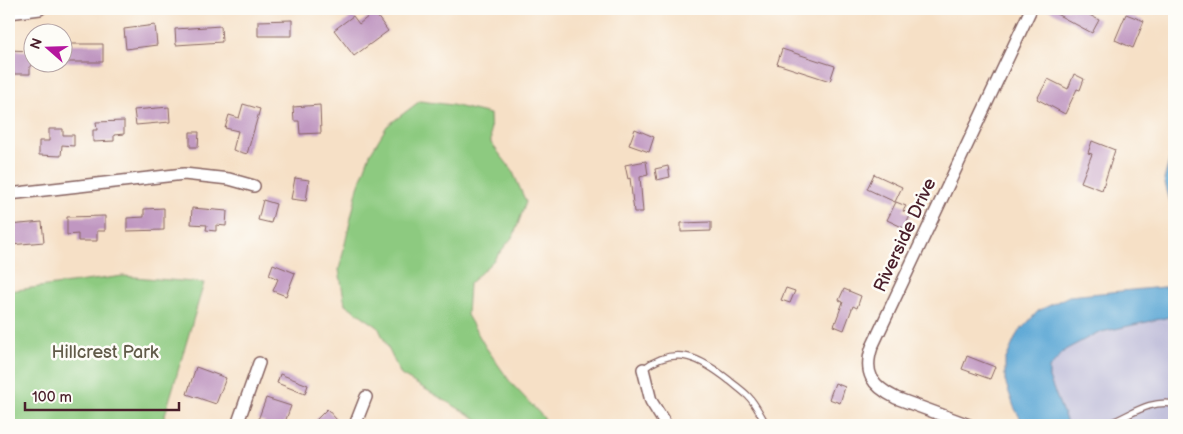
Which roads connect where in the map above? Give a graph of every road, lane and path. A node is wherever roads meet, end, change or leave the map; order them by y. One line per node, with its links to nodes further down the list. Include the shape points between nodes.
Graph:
1 (40, 9): 3 (street)
2 (1031, 9): 15 (street, Riverside Drive, via 868,357 870,377 885,392)
3 (13, 11)
4 (254, 186): 5 (street, via 229,179 184,174)
5 (9, 194)
6 (259, 363): 11 (street)
7 (643, 369): 13 (street, via 651,401); 14 (lane, via 668,356 689,356 718,372 749,397)
8 (366, 396): 12 (street)
9 (1174, 404): 10 (lane, via 1145,406)
10 (1116, 421): 16 (lane); 17 (lane)
11 (237, 425)
12 (355, 425)
13 (666, 425)
14 (765, 425)
15 (969, 425)
16 (1101, 425)
17 (1129, 425)

